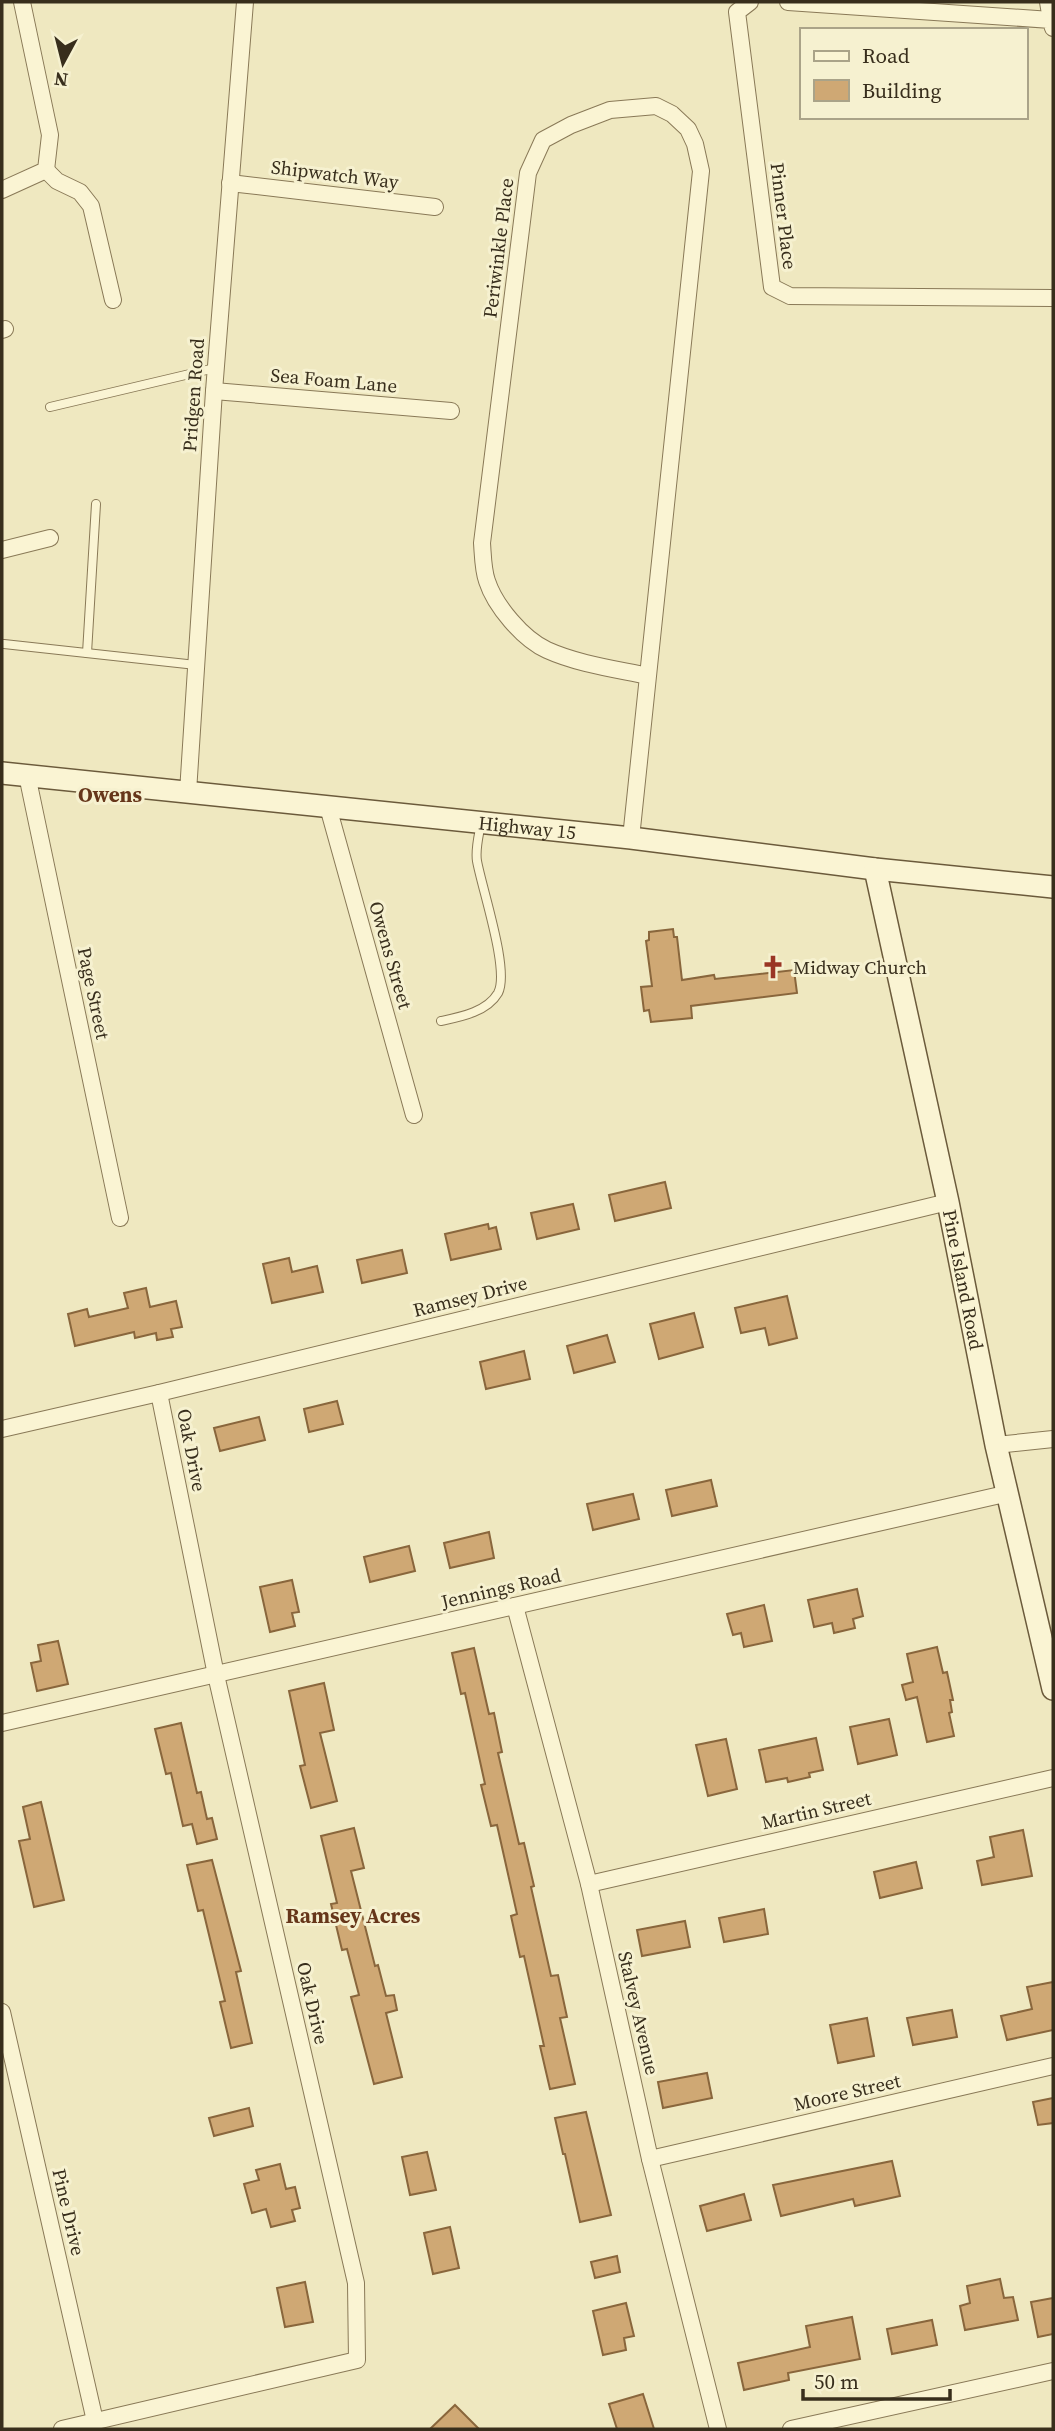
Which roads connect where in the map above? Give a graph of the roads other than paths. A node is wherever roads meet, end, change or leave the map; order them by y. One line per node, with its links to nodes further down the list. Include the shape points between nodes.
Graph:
1 (22, 2): 7 (street, via 50,135)
2 (245, 2): 8 (street, Pridgen Road)
3 (750, 2): 11 (street, Pinner Place, via 737,12 772,287 790,296)
4 (788, 2): 6 (street)
5 (1048, 2): 6 (street)
6 (1052, 24)
7 (46, 170): 9 (street); 12 (street, via 80,192 90,206)
8 (230, 183): 10 (street, Shipwatch Way); 13 (street, Pridgen Road)
9 (2, 190)
10 (435, 207)
11 (1053, 298)
12 (113, 300)
13 (215, 368): 14 (street, Pridgen Road); 15 (lane)
14 (214, 391): 16 (street, Sea Foam Lane); 22 (street, Pridgen Road)
15 (50, 407)
16 (451, 411)
17 (96, 504): 21 (lane)
18 (50, 538): 19 (street)
19 (2, 550)
20 (4, 644): 21 (lane)
21 (87, 653): 22 (lane)
22 (196, 664): 26 (street, Pridgen Road)
23 (648, 676): 23 (street, Periwinkle Place, via 544,649 496,602 485,579 482,543 528,173 543,140 571,125 610,110 656,106 688,130 701,171); 29 (street, Periwinkle Place)
24 (2, 773): 25 (main road, Highway 15)
25 (27, 775): 26 (main road, Highway 15); 35 (street, Page Street)
26 (188, 792): 27 (main road, Highway 15)
27 (328, 807): 28 (main road, Highway 15); 33 (street, Owens Street)
28 (481, 823): 29 (main road, Highway 15); 32 (lane, via 476,857 501,967 498,992 469,1015)
29 (631, 838): 30 (main road, Highway 15)
30 (875, 869): 31 (main road, Highway 15); 34 (main road, Pine Island Road)
31 (1053, 887)
32 (441, 1021)
33 (414, 1115)
34 (947, 1202): 36 (street, Ramsey Drive); 39 (main road, Pine Island Road)
35 (120, 1219)
36 (159, 1393): 37 (street, Ramsey Drive); 42 (street, Oak Drive)
37 (2, 1429)
38 (1053, 1439): 39 (street)
39 (996, 1445): 40 (main road, Pine Island Road)
40 (1009, 1493): 41 (street, Jennings Road); 43 (main road, Pine Island Road)
41 (515, 1606): 42 (street, Jennings Road); 46 (street, Stalvey Avenue)
42 (216, 1675): 44 (street, Jennings Road); 51 (street, Oak Drive, via 356,2283 357,2361)
43 (1053, 1689)
44 (2, 1723)
45 (1053, 1778): 46 (street, Martin Street)
46 (589, 1884): 49 (street, Stalvey Avenue)
47 (2, 2012): 51 (street, Pine Drive)
48 (1053, 2066): 49 (street, Moore Street)
49 (650, 2159): 53 (street, Stalvey Avenue)
50 (1053, 2371): 54 (street)
51 (95, 2421): 52 (street)
52 (62, 2429)
53 (719, 2429)
54 (791, 2429)

